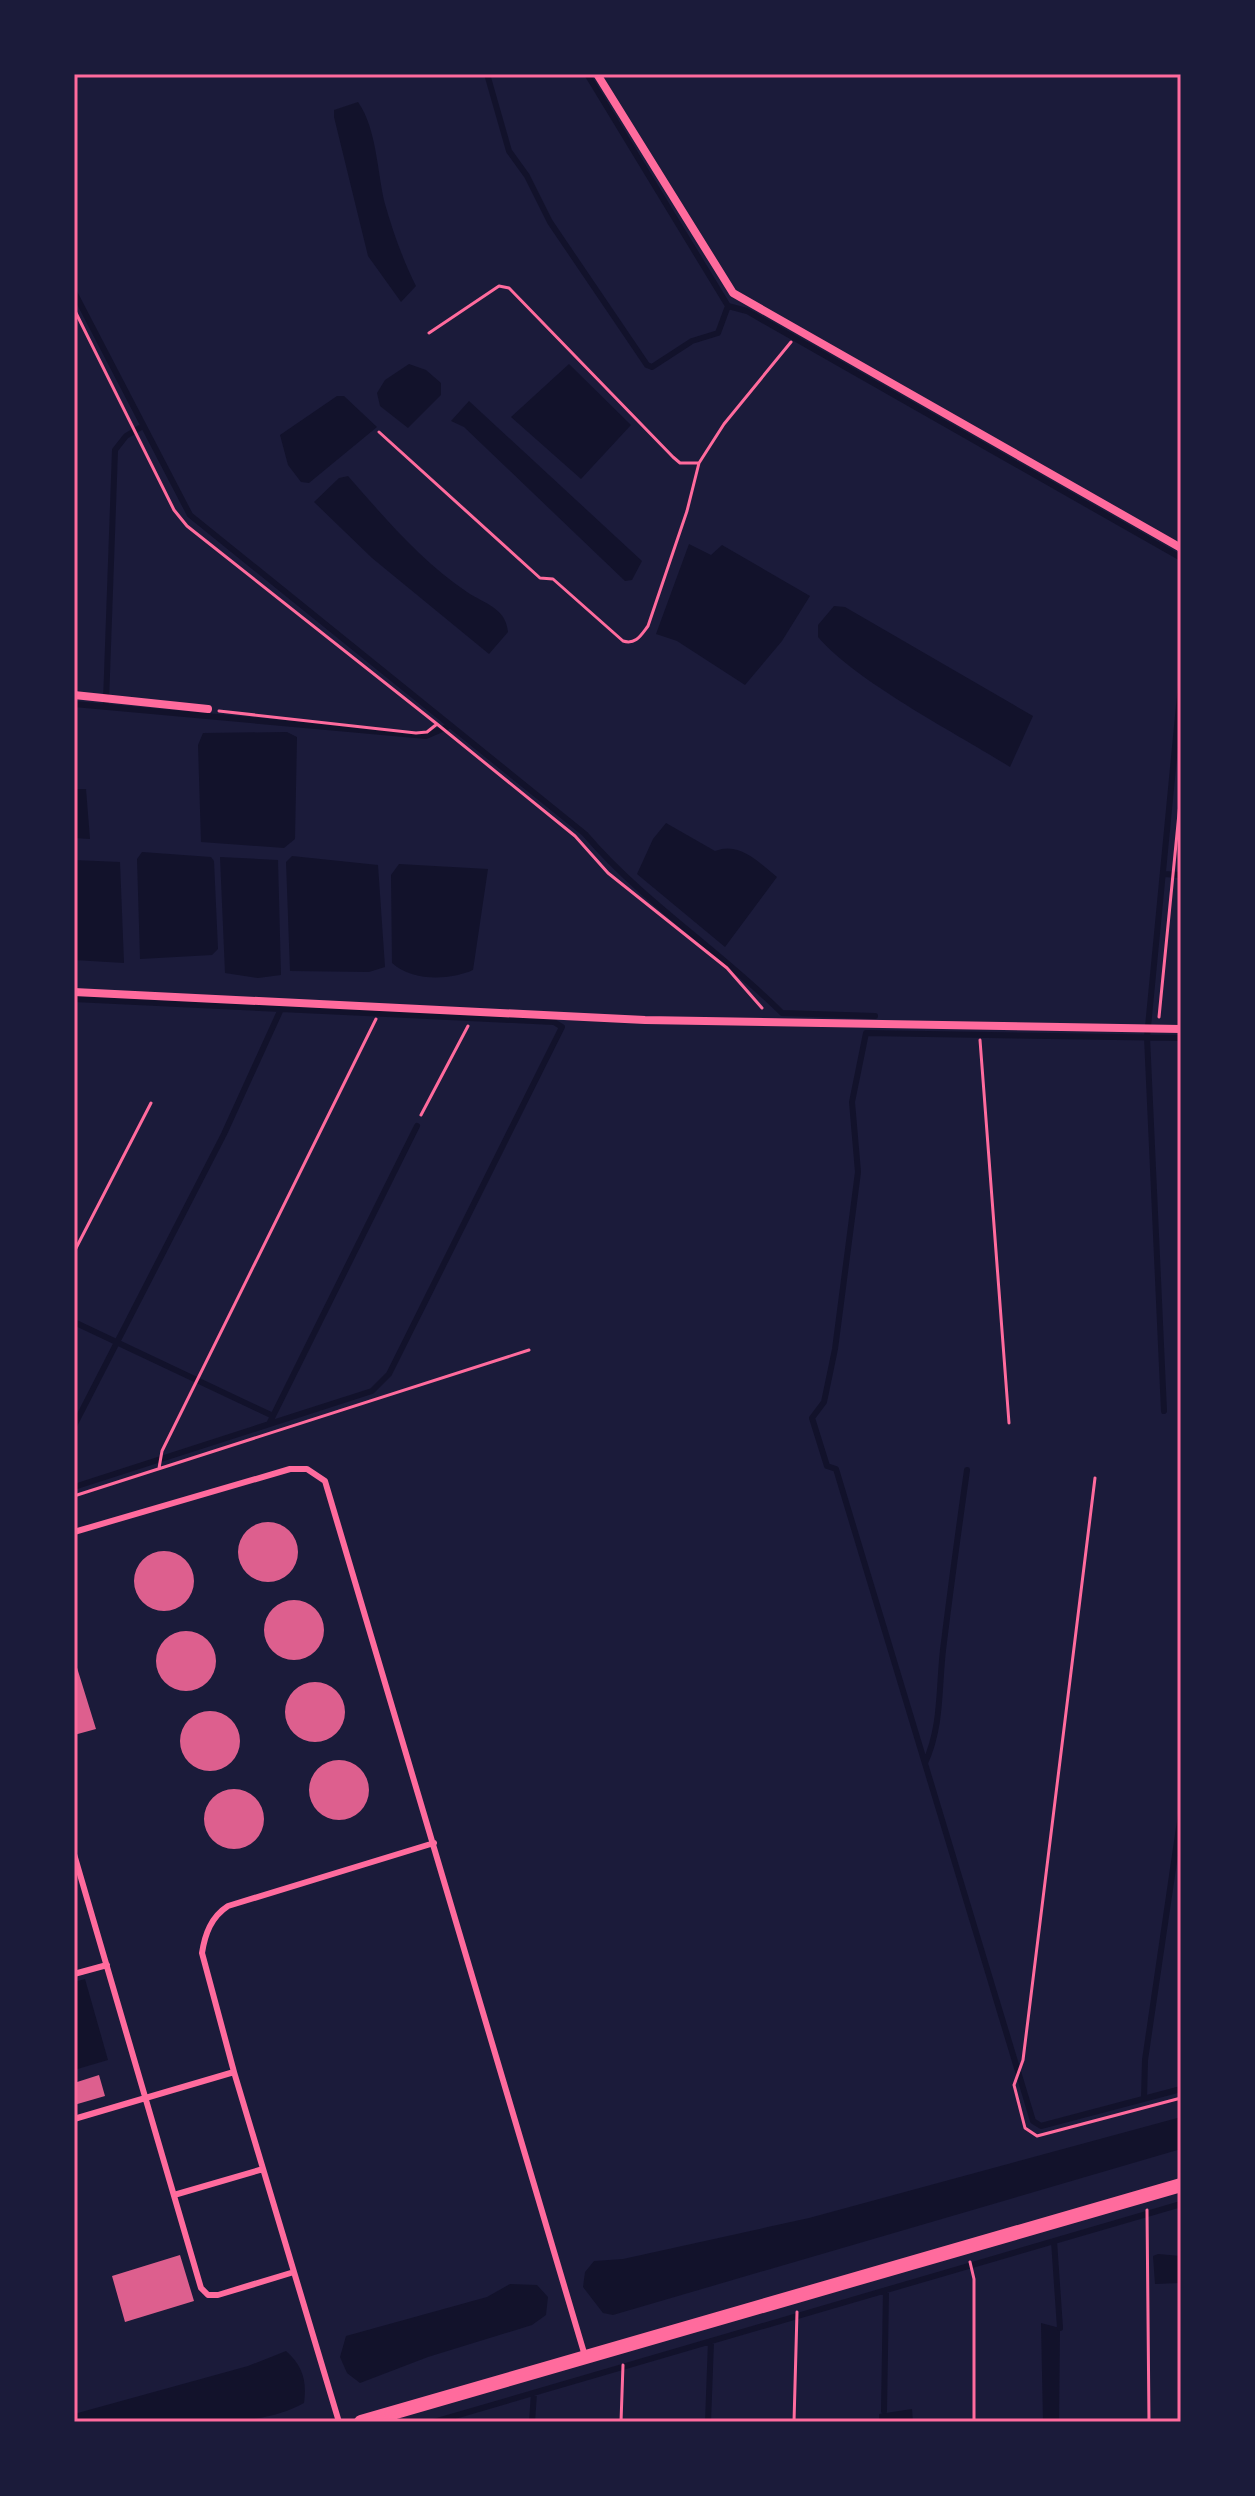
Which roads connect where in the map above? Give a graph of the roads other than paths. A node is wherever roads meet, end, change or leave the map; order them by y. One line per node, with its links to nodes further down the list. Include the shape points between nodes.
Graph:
1 (597, 74): 2 (street, via 723,282 745,302)
2 (1181, 548)
3 (74, 695): 4 (street)
4 (208, 709)
5 (74, 992): 6 (street, via 645,1020)
6 (1181, 1029)
7 (74, 1532): 8 (lane, via 290,1469 307,1469 325,1481)
8 (434, 1843): 14 (lane, via 228,1906 216,1916 202,1953); 21 (lane)
9 (74, 1854): 10 (lane)
10 (84, 1886): 11 (lane); 12 (lane)
11 (74, 1889)
12 (107, 1965): 13 (lane); 15 (lane)
13 (74, 1974)
14 (234, 2072): 15 (lane); 17 (lane)
15 (145, 2098): 16 (lane); 19 (lane)
16 (74, 2119)
17 (263, 2169): 19 (lane); 20 (lane)
18 (1181, 2185): 21 (street)
19 (174, 2195): 20 (lane, via 201,2288 208,2295)
20 (294, 2272): 22 (lane)
21 (585, 2356): 23 (street)
22 (339, 2422)
23 (361, 2422)

